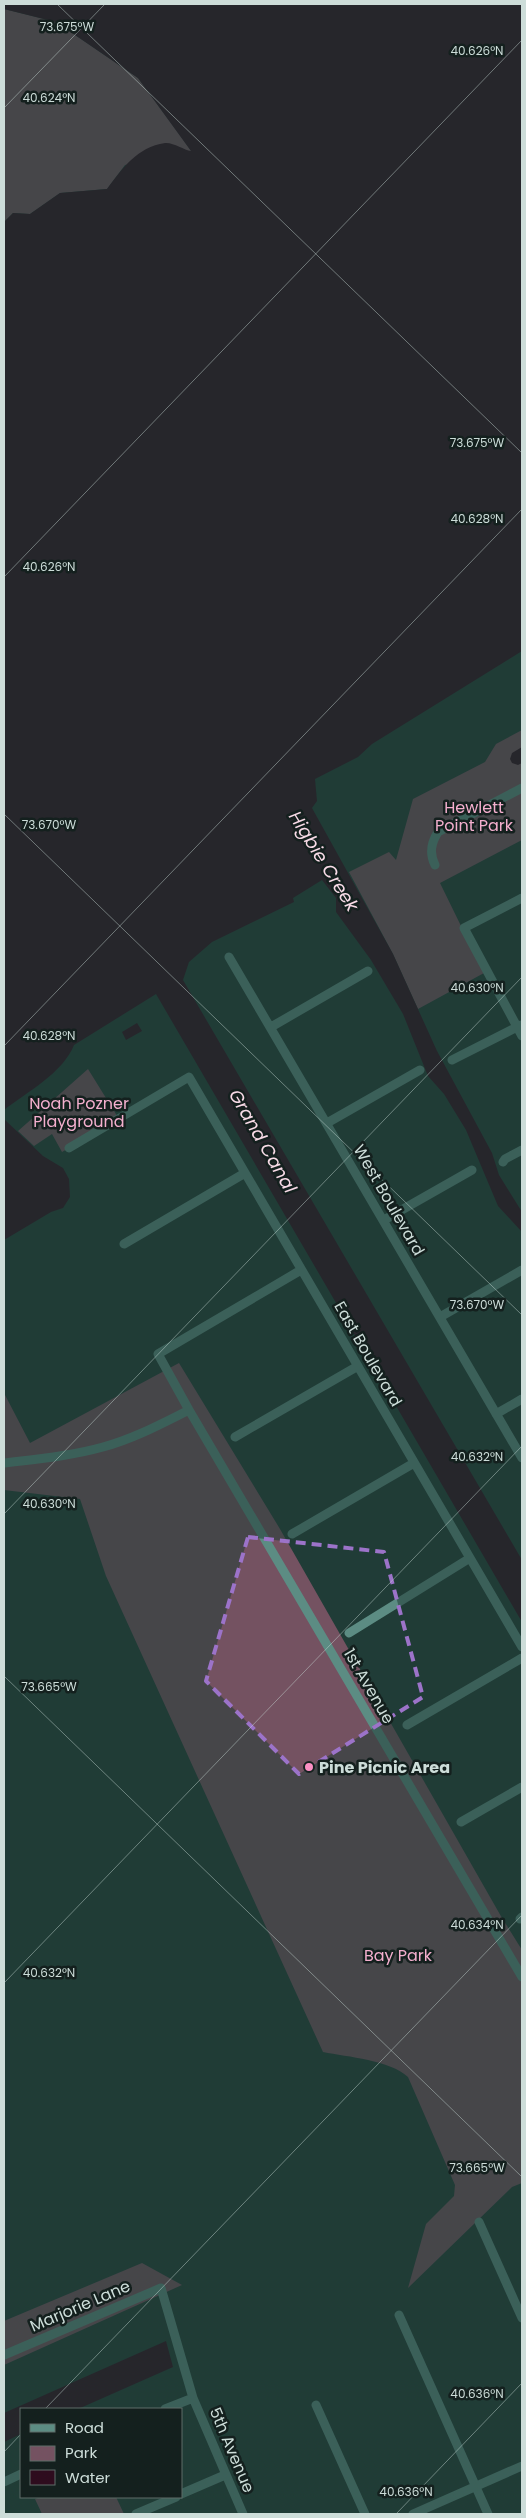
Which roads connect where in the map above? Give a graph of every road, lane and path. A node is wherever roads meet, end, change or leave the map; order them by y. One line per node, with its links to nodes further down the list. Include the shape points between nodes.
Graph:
1 (522, 788): 2 (street, via 438,832 432,843 431,857)
2 (435, 865)
3 (522, 898): 6 (street, via 464,928)
4 (229, 957): 7 (street, West Boulevard)
5 (368, 971): 7 (street)
6 (520, 1025): 8 (street); 9 (street)
7 (271, 1028): 11 (street, West Boulevard)
8 (522, 1036)
9 (452, 1060)
10 (420, 1070): 11 (street)
11 (327, 1123): 17 (street, West Boulevard)
12 (70, 1148): 16 (street, East Boulevard, via 189,1077)
13 (522, 1150): 14 (street)
14 (503, 1162)
15 (472, 1170): 17 (street)
16 (245, 1173): 18 (street); 19 (street, East Boulevard)
17 (384, 1220): 21 (street, West Boulevard)
18 (124, 1244)
19 (301, 1270): 22 (street, East Boulevard); 24 (street, 1st Avenue, via 158,1354)
20 (522, 1270): 21 (street)
21 (440, 1317): 25 (street, West Boulevard)
22 (358, 1366): 26 (street); 29 (street, East Boulevard)
23 (522, 1399): 25 (street)
24 (188, 1410): 28 (street, via 147,1432 104,1447 64,1456); 38 (street, 1st Avenue)
25 (496, 1414): 27 (street, West Boulevard)
26 (235, 1437)
27 (522, 1458)
28 (4, 1463)
29 (414, 1463): 30 (street); 31 (street, East Boulevard)
30 (292, 1534)
31 (470, 1558): 32 (street); 33 (street, East Boulevard)
32 (349, 1633)
33 (522, 1647)
34 (522, 1658): 35 (street)
35 (407, 1725)
36 (522, 1787): 37 (street)
37 (461, 1822)
38 (522, 1977)
39 (479, 2222): 42 (street)
40 (162, 2295): 43 (street, Marjorie Lane, via 161,2288); 44 (street, 5th Avenue)
41 (399, 2315): 51 (street)
42 (522, 2318)
43 (4, 2355)
44 (193, 2398): 46 (street); 49 (street, 5th Avenue)
45 (316, 2405): 56 (street)
46 (168, 2408)
47 (522, 2466): 51 (street)
48 (20, 2474): 50 (street)
49 (225, 2475): 52 (street); 55 (street, 5th Avenue)
50 (4, 2482)
51 (476, 2487): 57 (street); 58 (street)
52 (182, 2494)
53 (174, 2498): 54 (street)
54 (136, 2514)
55 (244, 2514)
56 (365, 2514)
57 (413, 2514)
58 (488, 2514)

